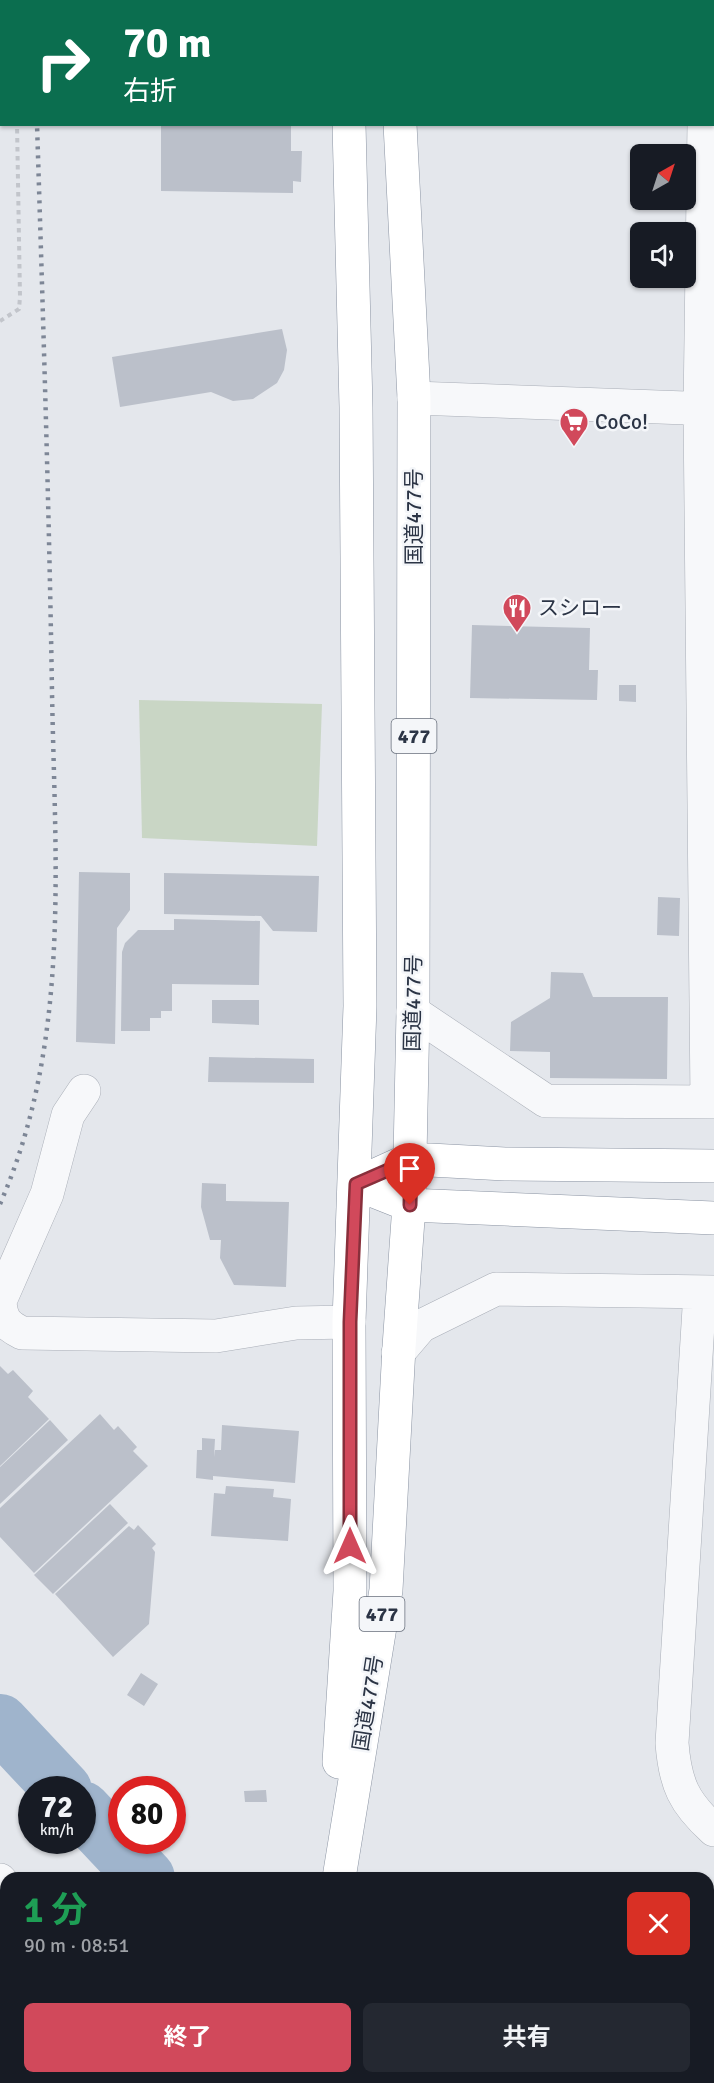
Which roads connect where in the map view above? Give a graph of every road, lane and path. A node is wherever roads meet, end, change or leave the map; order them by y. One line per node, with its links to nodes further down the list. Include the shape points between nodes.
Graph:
1 (17, 126): 5 (path, via 19,309)
2 (349, 126): 13 (highway, 国道477号 / 477, via 356,419 360,1006)
3 (400, 126): 6 (highway, 国道477号 / 477)
4 (704, 126): 7 (street)
5 (0, 321)
6 (414, 398): 7 (street); 8 (highway, 国道477号 / 477)
7 (707, 409): 10 (street)
8 (413, 1012): 10 (street, via 546,1101); 11 (highway, 国道477号 / 477)
9 (84, 1091): 17 (street, via 68,1115 47,1194 0,1301 1,1317 9,1326 22,1333 216,1336 297,1323)
10 (710, 1102)
11 (411, 1160): 12 (highway); 13 (highway); 14 (highway, 国道477号 / 477)
12 (714, 1166)
13 (356, 1184): 14 (highway); 17 (highway, 国道477号 / 477)
14 (410, 1205): 15 (highway); 18 (highway, 国道477号 / 477)
15 (714, 1218)
16 (707, 1292): 18 (street, via 496,1289 421,1326); 19 (street, via 672,1743 678,1785 691,1809)
17 (350, 1322): 20 (highway, 国道477号 / 477, via 350,1591)
18 (398, 1353): 21 (highway, 国道477号 / 477, via 386,1590)
19 (714, 1830)
20 (333, 1872)
21 (340, 1872)

